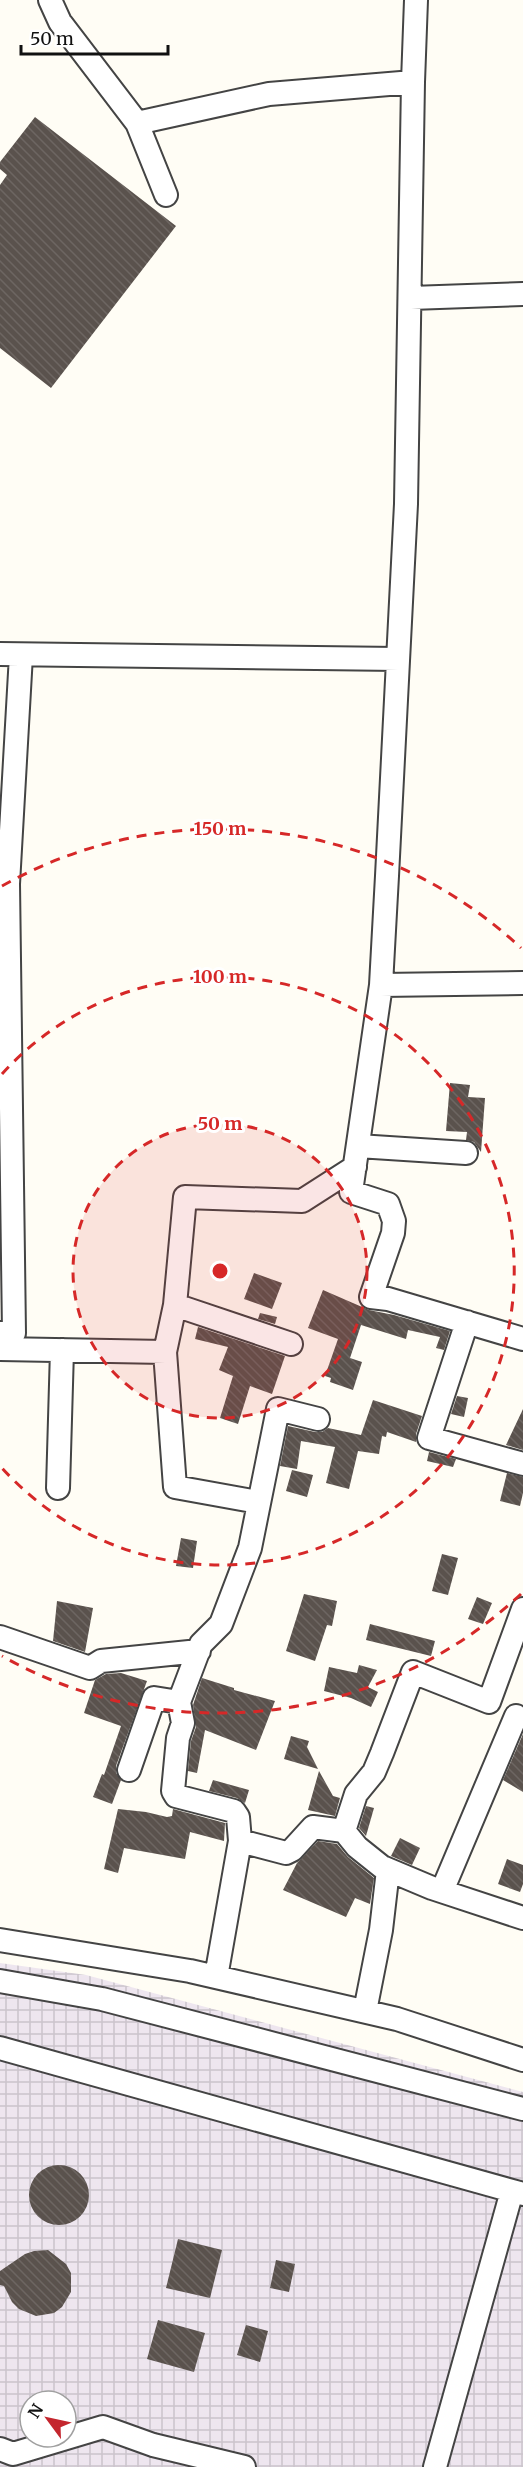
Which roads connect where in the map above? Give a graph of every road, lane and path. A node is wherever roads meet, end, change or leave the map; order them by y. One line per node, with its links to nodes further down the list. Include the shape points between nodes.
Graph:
1 (51, 0): 4 (street, via 60,22)
2 (416, 0): 3 (street)
3 (412, 82): 4 (street, via 269,94); 7 (street)
4 (137, 123): 5 (street)
5 (166, 195)
6 (523, 294): 7 (street)
7 (411, 298): 9 (street)
8 (10, 654): 9 (street); 16 (street, via 8,884 14,1333)
9 (398, 658): 11 (street)
10 (523, 983): 11 (street)
11 (381, 985): 13 (street)
12 (466, 1153): 13 (street)
13 (357, 1156): 14 (street, via 302,1201 184,1197); 15 (street, via 351,1192 387,1204 394,1221 371,1297)
14 (175, 1305): 18 (street); 21 (street)
15 (467, 1323): 17 (street); 23 (street, via 429,1438)
16 (0, 1333)
17 (523, 1339)
18 (291, 1344)
19 (0, 1349): 20 (street)
20 (62, 1350): 21 (street); 24 (street)
21 (165, 1352): 25 (street, via 175,1487)
22 (318, 1419): 25 (street, via 278,1409)
23 (523, 1464)
24 (58, 1488)
25 (258, 1502): 28 (street, via 250,1548 236,1590 220,1624)
26 (523, 1609): 30 (street)
27 (0, 1637): 28 (street, via 90,1668 101,1660)
28 (199, 1651): 29 (street)
29 (179, 1702): 32 (street, via 154,1698); 34 (street, via 183,1723 172,1791 176,1796 234,1811)
30 (489, 1702): 31 (street); 33 (street, via 413,1672 378,1762 357,1794)
31 (520, 1718): 36 (street)
32 (129, 1770)
33 (344, 1831): 34 (street, via 313,1827 286,1853); 35 (street, via 357,1847)
34 (240, 1841): 39 (street)
35 (388, 1870): 36 (street); 41 (street, via 381,1930)
36 (442, 1891): 37 (street)
37 (523, 1918)
38 (0, 1940): 39 (street)
39 (216, 1977): 41 (street)
40 (0, 1981): 44 (street, via 102,1999)
41 (364, 2012): 43 (street)
42 (0, 2048): 45 (street)
43 (523, 2060)
44 (523, 2109)
45 (517, 2193): 48 (street)
46 (0, 2449): 47 (street, via 13,2454 103,2427 153,2445)
47 (243, 2467)
48 (435, 2467)

